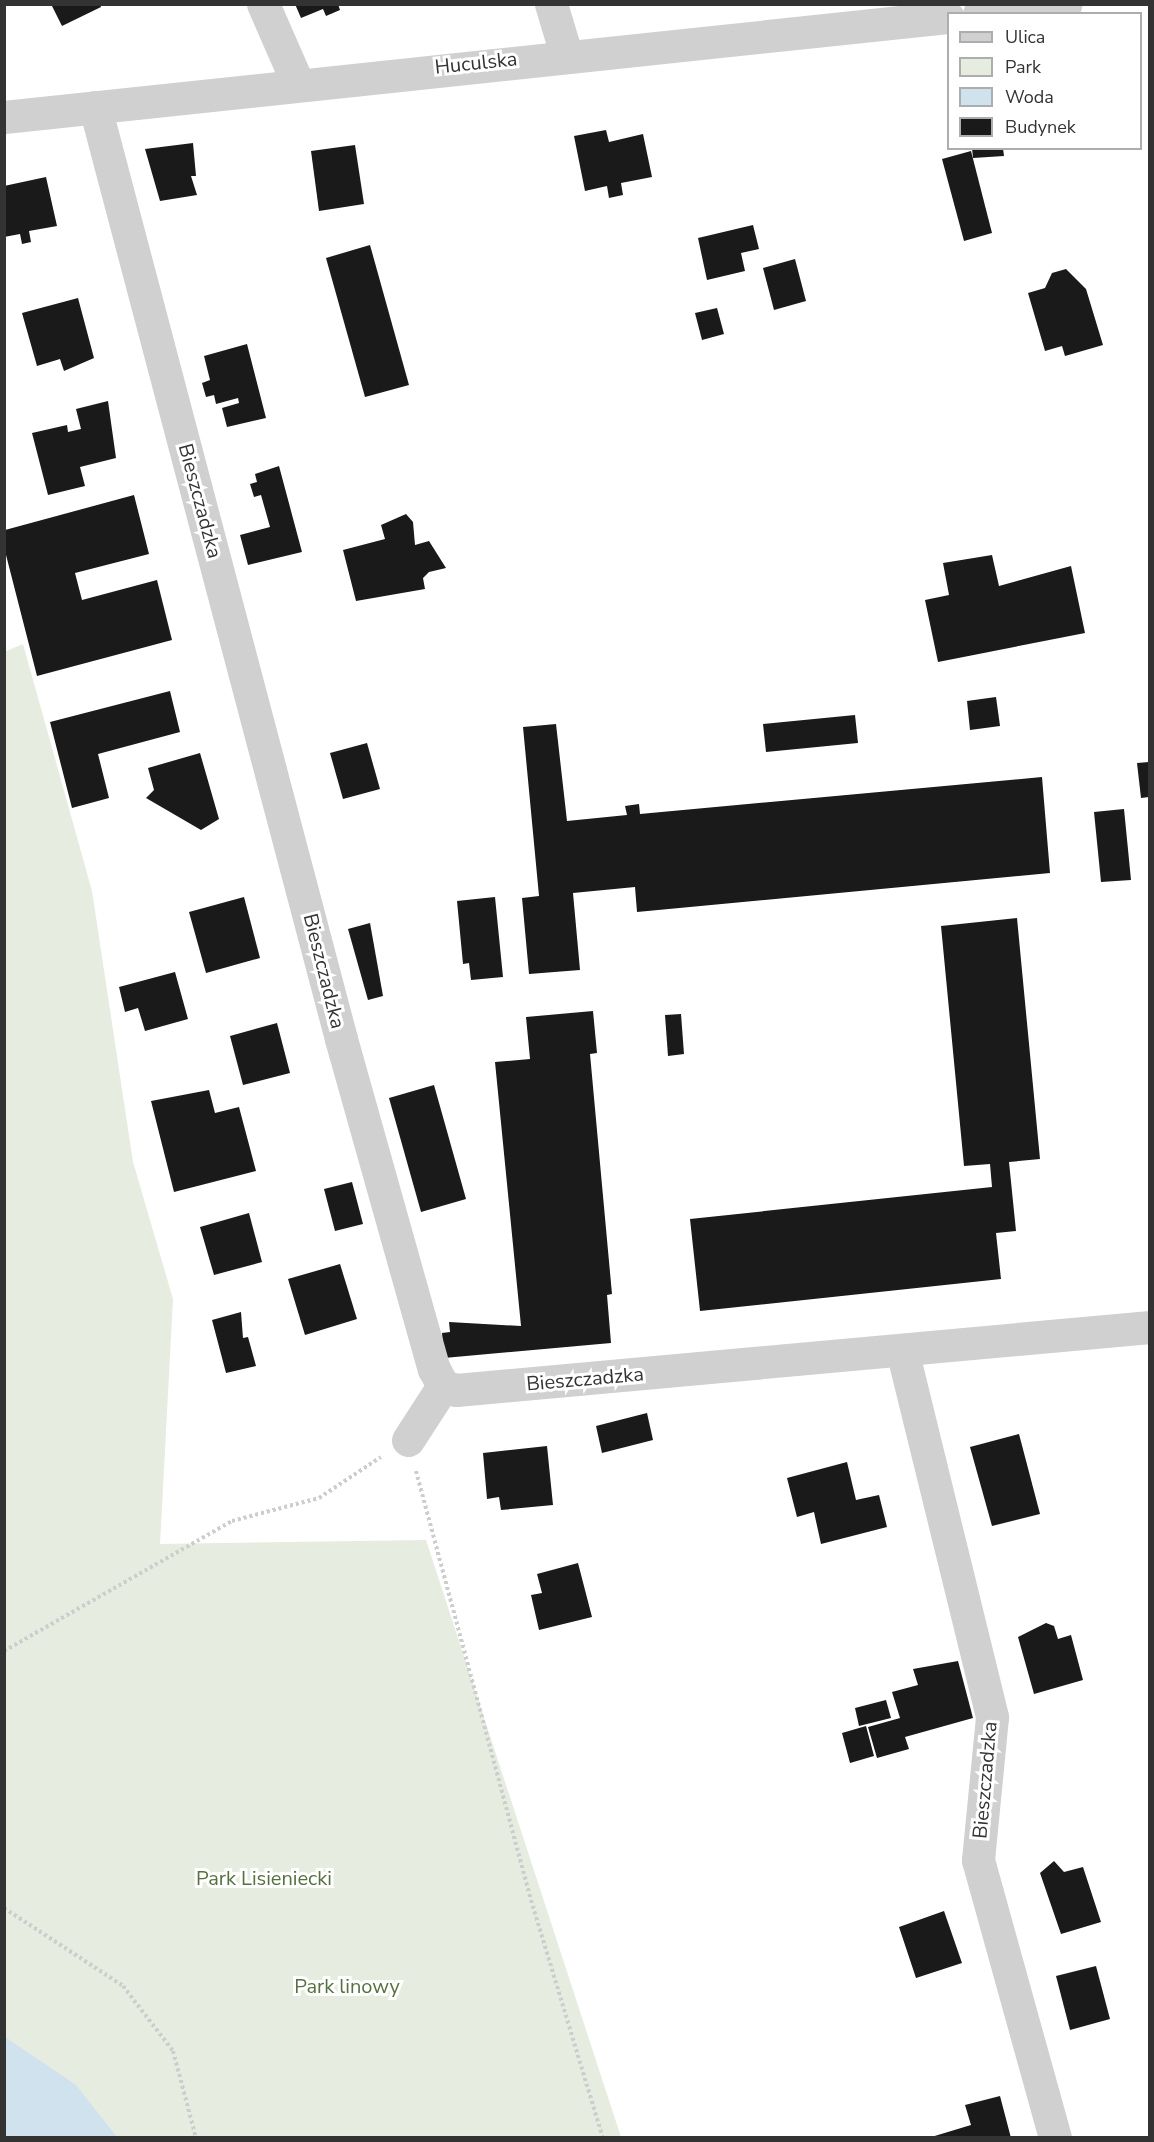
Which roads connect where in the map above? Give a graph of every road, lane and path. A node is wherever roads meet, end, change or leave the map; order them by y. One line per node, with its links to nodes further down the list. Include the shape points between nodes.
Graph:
1 (263, 4): 7 (street)
2 (551, 4): 6 (street)
3 (1049, 5): 4 (street)
4 (995, 12)
5 (947, 16): 6 (street, Huculska)
6 (566, 54): 7 (street, Huculska)
7 (298, 84): 8 (street, Huculska)
8 (95, 107): 9 (street, Huculska); 12 (street, Bieszczadzka, via 341,1039 434,1369)
9 (4, 117)
10 (1149, 1327): 11 (street, Bieszczadzka)
11 (902, 1350): 12 (street, Bieszczadzka, via 467,1389); 18 (street, Bieszczadzka, via 992,1717 978,1860)
12 (443, 1386): 13 (street)
13 (408, 1440): 14 (path, via 319,1498 232,1521); 17 (path, via 531,1900)
14 (4, 1651)
15 (4, 1908): 16 (path, via 123,1986 173,2052)
16 (196, 2138)
17 (603, 2138)
18 (1055, 2138)

